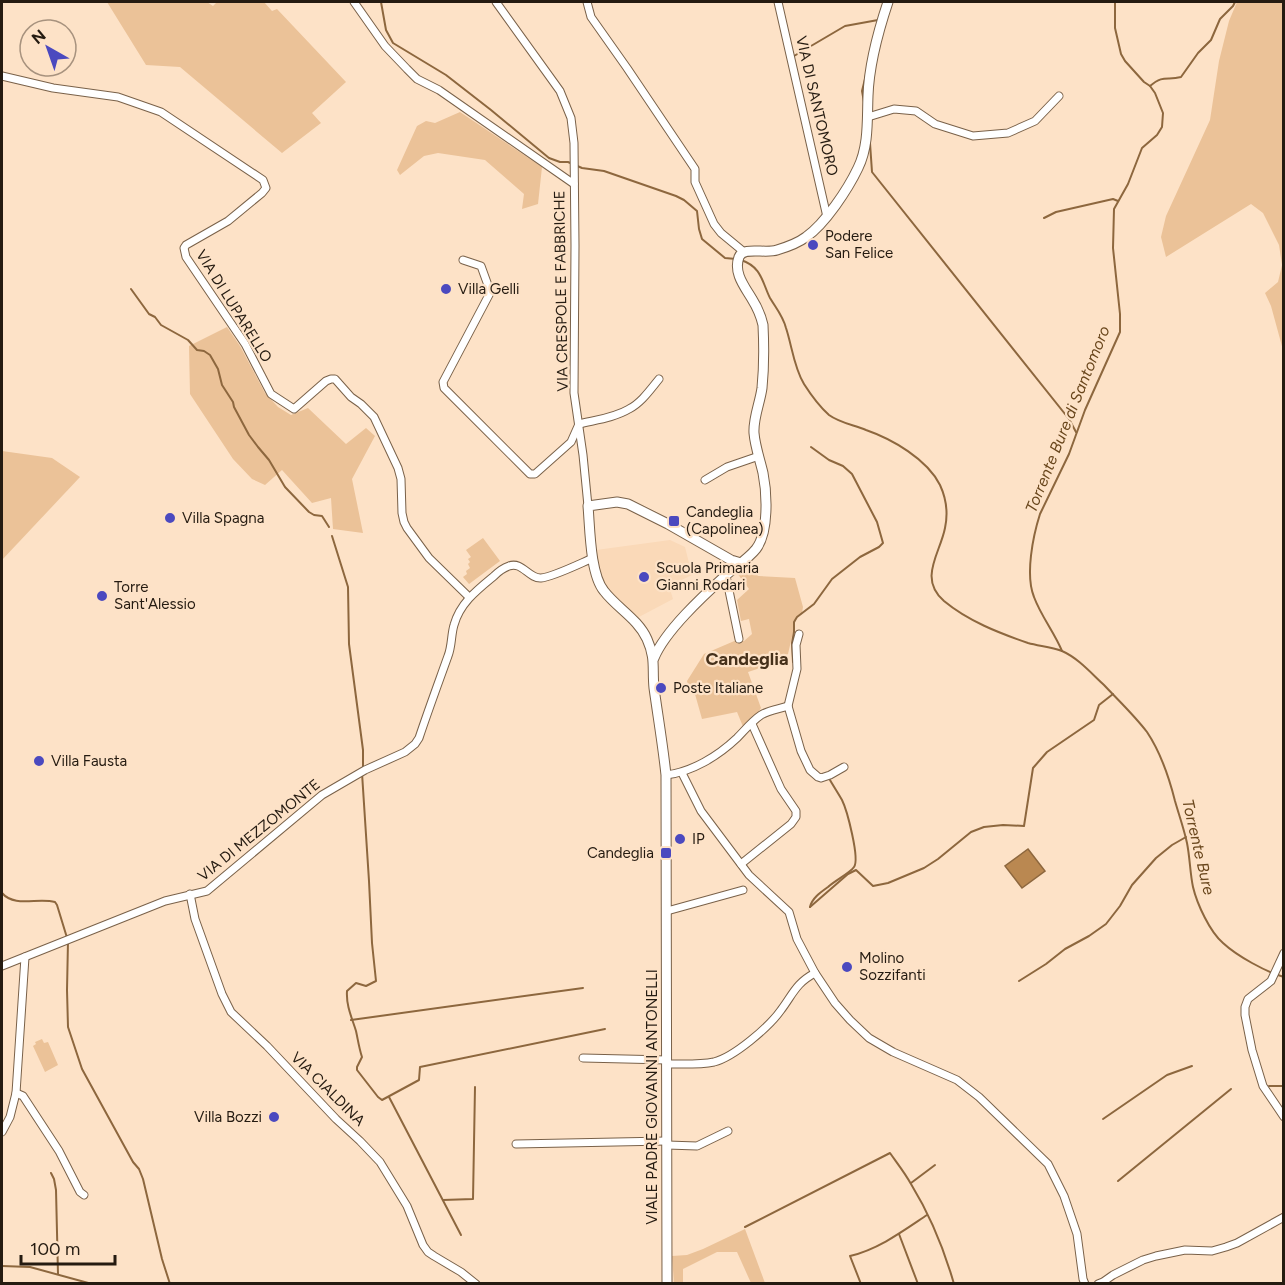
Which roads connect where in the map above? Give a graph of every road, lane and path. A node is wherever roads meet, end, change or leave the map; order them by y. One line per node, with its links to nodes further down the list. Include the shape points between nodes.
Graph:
1 (354, 2): 9 (street, VIA CRESPOLE E FABBRICHE, via 385,46 417,79 439,90)
2 (496, 2): 9 (street, via 564,99 572,127)
3 (588, 2): 11 (street, via 591,17 695,169 694,182 714,224)
4 (778, 2): 10 (street, VIA DI SANTOMORO)
5 (888, 2): 8 (main road, VIA DI SANTOMORO, via 871,66)
6 (2, 76): 20 (street, VIA DI LUPARELLO, via 118,97 161,112 263,180 266,188 262,193 228,221 186,245 186,257 245,344 271,394 294,409 326,381 335,379 374,417 398,468 407,528 436,566)
7 (1059, 96): 8 (street, via 1035,121 1008,133 973,136 935,124 916,111 894,109)
8 (868, 117): 10 (main road, VIA DI SANTOMORO, via 859,166)
9 (574, 184): 14 (street, VIA CRESPOLE E FABBRICHE, via 574,393)
10 (826, 217): 11 (main road, VIA DI SANTOMORO, via 793,244 770,252 748,251)
11 (740, 258): 15 (main road, via 740,280 763,324 762,389 754,428)
12 (463, 260): 14 (street, via 481,266 490,293 443,382 444,388 530,474 566,448)
13 (659, 379): 14 (street, via 630,409)
14 (579, 424): 17 (street, VIA CRESPOLE E FABBRICHE)
15 (759, 456): 16 (street); 19 (main road, via 766,504 763,532 756,549)
16 (705, 480)
17 (588, 506): 18 (main road); 19 (main road, via 628,504 678,530)
18 (593, 558): 20 (street, VIA DI MEZZOMONTE, via 540,578 518,566 509,566); 23 (main road, via 600,587 639,627)
19 (733, 567): 22 (street); 23 (main road, via 669,634)
20 (469, 597): 31 (street, VIA DI MEZZOMONTE, via 453,627 449,653 416,744 322,795 207,891)
21 (799, 634): 24 (street, via 797,669)
22 (739, 639)
23 (654, 658): 28 (main road, VIALE PADRE GIOVANNI ANTONELLI)
24 (788, 706): 25 (street, via 758,717); 26 (street, via 801,751 813,773 821,777)
25 (752, 724): 27 (street, via 723,749); 29 (street, via 781,789 797,814 793,822)
26 (844, 767)
27 (682, 773): 28 (street); 29 (street, via 701,811)
28 (666, 775): 32 (main road, VIALE PADRE GIOVANNI ANTONELLI)
29 (741, 864): 36 (street, via 789,912 797,939)
30 (743, 890): 32 (street)
31 (190, 894): 34 (street, VIA DI MEZZOMONTE); 47 (street, VIA CIALDINA, via 198,929 231,1012 380,1162 407,1206 428,1252)
32 (667, 911): 38 (main road, VIALE PADRE GIOVANNI ANTONELLI)
33 (1284, 952): 40 (street, via 1271,981 1248,999 1245,1007 1263,1086)
34 (25, 957): 35 (street, VIA DI MEZZOMONTE); 39 (street)
35 (2, 966)
36 (815, 973): 38 (street, via 799,983 772,1021 731,1054 707,1063); 49 (street, via 863,1034 964,1084 1048,1164 1077,1234)
37 (584, 1059): 38 (street)
38 (667, 1062): 43 (main road, VIALE PADRE GIOVANNI ANTONELLI)
39 (16, 1093): 42 (street); 45 (street, via 23,1096)
40 (1284, 1117)
41 (729, 1131): 43 (street, via 697,1146)
42 (2, 1132)
43 (667, 1143): 44 (street); 48 (main road, VIALE PADRE GIOVANNI ANTONELLI)
44 (516, 1144)
45 (84, 1195)
46 (1284, 1217): 50 (street, via 1226,1247 1156,1256)
47 (476, 1284)
48 (667, 1284)
49 (1085, 1284)
50 (1098, 1284)

